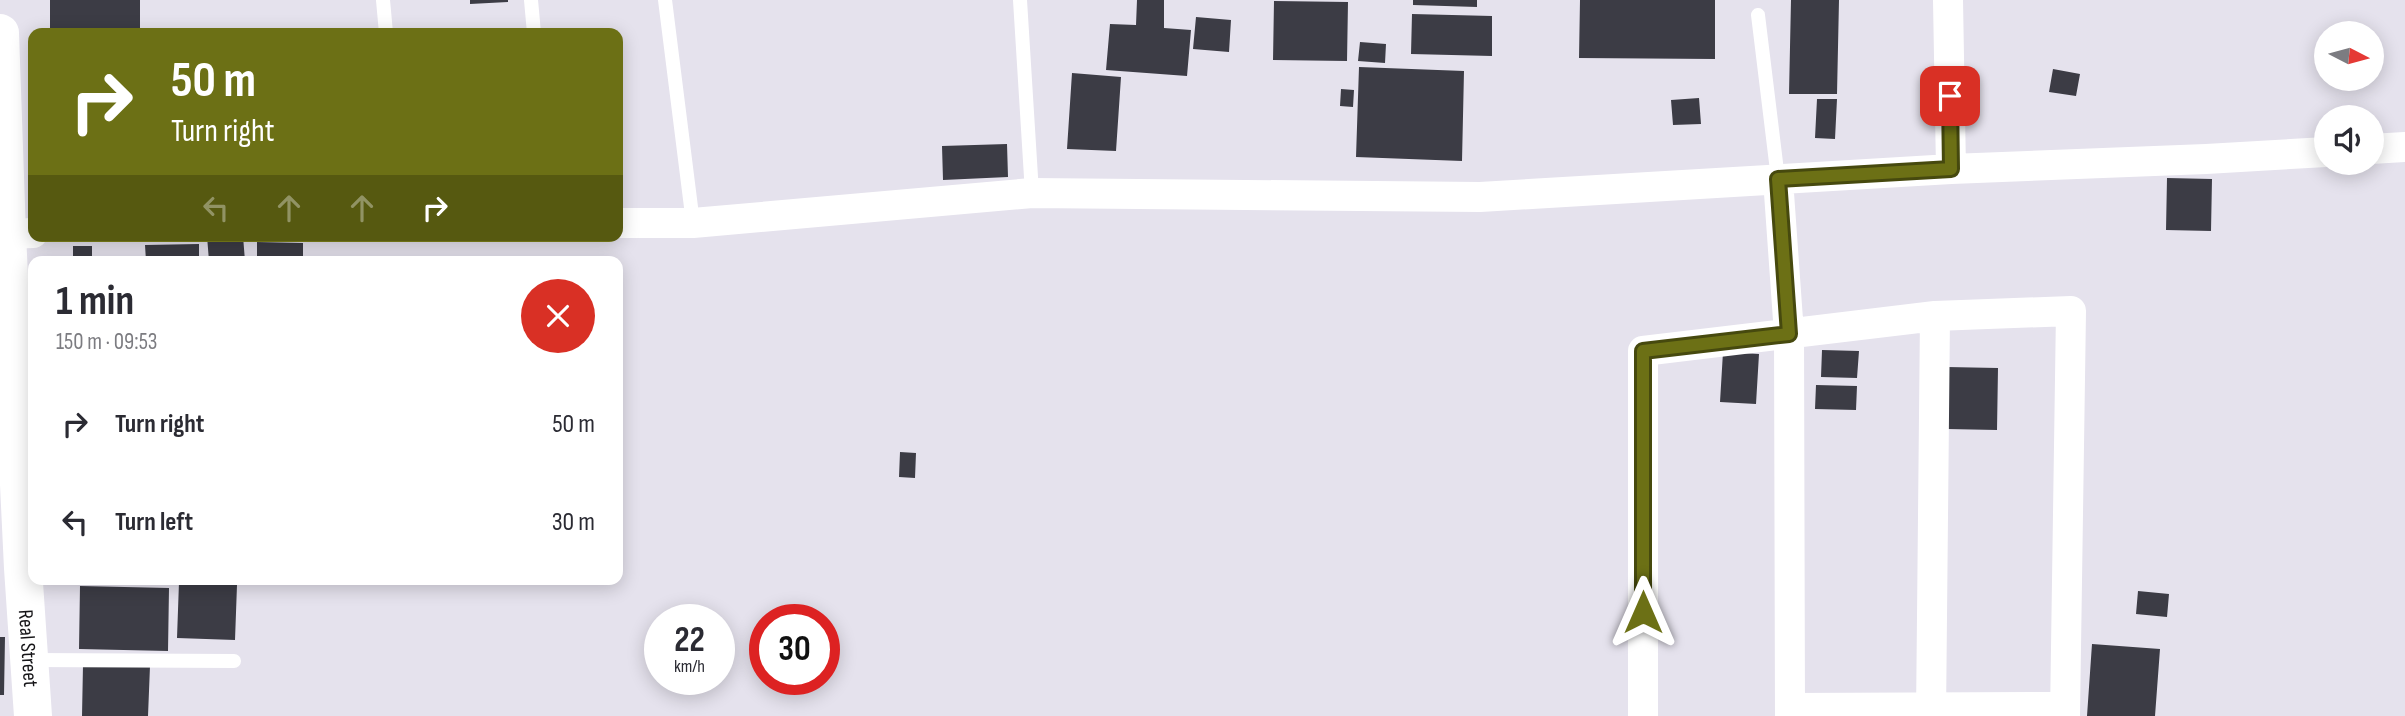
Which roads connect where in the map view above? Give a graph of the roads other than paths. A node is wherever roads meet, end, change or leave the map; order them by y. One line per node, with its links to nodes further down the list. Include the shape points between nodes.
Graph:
1 (383, 0): 7 (lane)
2 (531, 0): 8 (lane)
3 (665, 0): 18 (lane)
4 (1020, 0): 16 (lane)
5 (1948, 0): 13 (street)
6 (1758, 15): 14 (lane)
7 (386, 28)
8 (534, 28)
9 (0, 33): 15 (street, Real Street)
10 (2405, 146): 11 (street)
11 (2384, 148)
12 (2314, 153): 13 (street)
13 (1951, 169): 14 (street)
14 (1778, 179): 16 (street, via 1480,197); 21 (street)
15 (3, 180): 19 (street, Real Street)
16 (1032, 193): 18 (street)
17 (623, 223): 18 (street)
18 (693, 223)
19 (20, 234): 22 (street, Real Street)
20 (1935, 316): 21 (street); 26 (street); 27 (street, via 2071,311)
21 (1789, 334): 28 (street); 30 (street, via 1643,351)
22 (7, 374): 23 (street, Real Street)
23 (11, 568): 24 (street, Real Street)
24 (28, 660): 25 (lane); 29 (street, Real Street)
25 (234, 661)
26 (1931, 711): 27 (street); 28 (street)
27 (2065, 711)
28 (1790, 712)
29 (33, 716)
30 (1643, 716)

